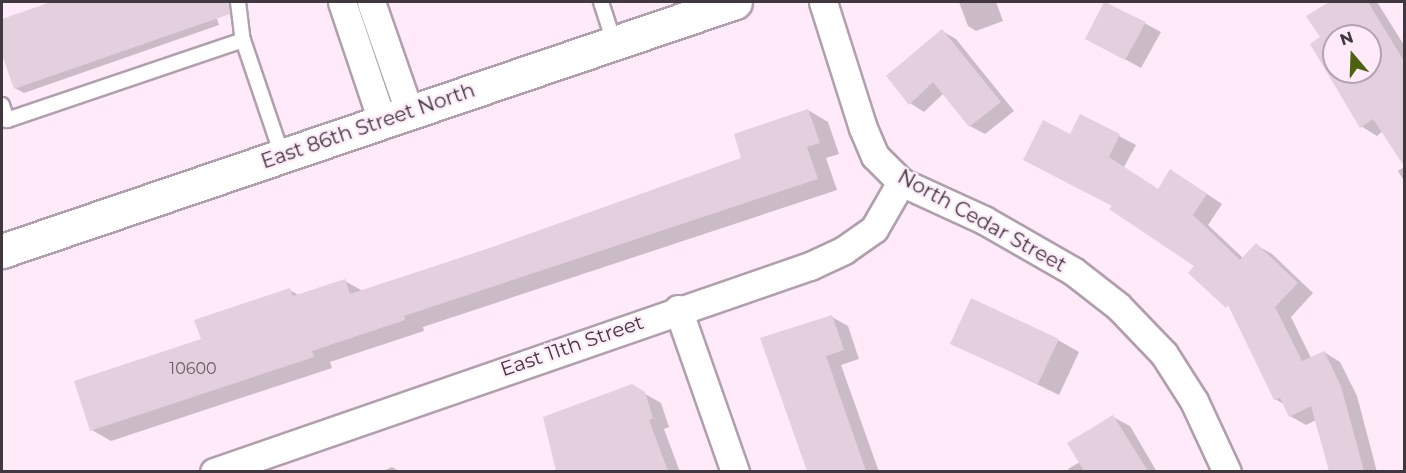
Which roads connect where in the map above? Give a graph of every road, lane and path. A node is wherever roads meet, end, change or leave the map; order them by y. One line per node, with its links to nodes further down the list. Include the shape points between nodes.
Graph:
1 (238, 2): 7 (lane)
2 (342, 2): 10 (street)
3 (371, 2): 10 (street)
4 (601, 2): 8 (lane)
5 (734, 2): 8 (main road, East 86th Street North)
6 (823, 2): 12 (street, North Cedar Street, via 875,156)
7 (243, 40): 9 (lane, via 7,120); 11 (lane)
8 (614, 42): 10 (main road, East 86th Street North)
9 (2, 105)
10 (396, 116): 11 (main road, East 86th Street North)
11 (282, 155): 13 (main road, East 86th Street North)
12 (901, 182): 14 (street, East 11th Street, via 874,229 844,250 810,266); 18 (street, North Cedar Street, via 984,220 1073,271 1118,306 1170,363 1194,401)
13 (2, 251)
14 (678, 309): 15 (street, East 11th Street); 17 (street)
15 (241, 467): 16 (street, East 11th Street)
16 (214, 471)
17 (735, 471)
18 (1227, 471)

